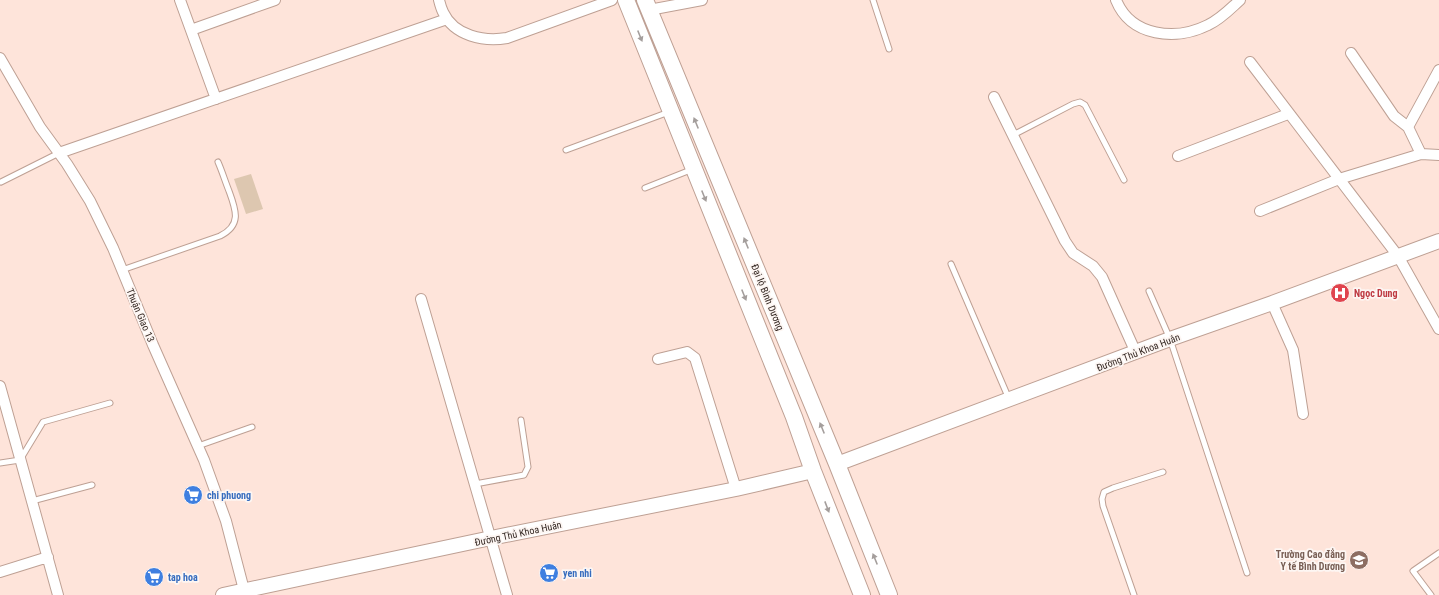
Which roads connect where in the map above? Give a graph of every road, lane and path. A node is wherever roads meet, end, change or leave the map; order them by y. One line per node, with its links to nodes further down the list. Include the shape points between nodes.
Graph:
1 (180, 0): 12 (street)
2 (275, 0): 12 (street)
3 (439, 0): 11 (street)
4 (612, 0): 11 (street, via 507,38 471,36)
5 (626, 0): 20 (highway, one-way to 20)
6 (702, 0): 10 (street)
7 (873, 0): 13 (lane)
8 (1116, 0): 9 (street, via 1133,24 1153,32 1172,33 1190,32 1209,25 1226,14)
9 (1240, 0)
10 (647, 5): 56 (highway, Đại lộ Bình Dương, one-way to 10)
11 (447, 19): 19 (street)
12 (191, 30): 19 (street)
13 (889, 49)
14 (1351, 53): 22 (street, via 1394,116)
15 (0, 58): 25 (street, Thuận Giao 13, via 40,127)
16 (1250, 62): 21 (street)
17 (1439, 70): 22 (street)
18 (994, 97): 23 (street)
19 (216, 99): 25 (street)
20 (670, 111): 24 (lane); 30 (highway)
21 (1288, 114): 28 (street); 31 (street)
22 (1408, 127): 26 (street)
23 (1013, 135): 32 (lane, via 1080,102 1085,105); 45 (street, via 1073,254 1093,266 1102,277)
24 (566, 150)
25 (59, 153): 33 (lane); 39 (street, Thuận Giao 13, via 90,201)
26 (1421, 154): 27 (street); 31 (street)
27 (1439, 155)
28 (1178, 156)
29 (218, 162): 39 (lane, via 236,210 234,222 228,231)
30 (694, 169): 34 (lane); 57 (highway, one-way to 57, via 794,417)
31 (1339, 179): 35 (street); 37 (street)
32 (1124, 180)
33 (1, 182)
34 (645, 188)
35 (1260, 211)
36 (1439, 241): 37 (main road, Đường Thủ Khoa Huân)
37 (1398, 256): 42 (main road, Đường Thủ Khoa Huân); 43 (street)
38 (951, 264): 48 (lane)
39 (122, 270): 53 (street, Thuận Giao 13)
40 (1149, 291): 44 (lane)
41 (420, 299): 59 (street)
42 (1272, 303): 44 (main road, Đường Thủ Khoa Huân); 50 (street, via 1293,350)
43 (1439, 329)
44 (1170, 339): 45 (main road, Đường Thủ Khoa Huân); 67 (lane)
45 (1136, 353): 48 (main road, Đường Thủ Khoa Huân)
46 (658, 360): 61 (street, via 687,352 695,358)
47 (0, 386): 54 (street)
48 (1010, 400): 56 (main road, Đường Thủ Khoa Huân)
49 (110, 402): 54 (lane, via 43,422)
50 (1303, 414)
51 (521, 420): 59 (lane, via 528,467 524,474)
52 (252, 426): 53 (lane)
53 (198, 446): 68 (street, Thuận Giao 13)
54 (20, 460): 55 (lane); 62 (street)
55 (0, 463)
56 (837, 464): 57 (highway); 73 (highway, Đại lộ Bình Dương, one-way to 56)
57 (813, 471): 61 (main road, Đường Thủ Khoa Huân); 72 (highway, one-way to 72)
58 (1163, 472): 74 (lane, via 1113,488 1104,492 1102,499)
59 (475, 484): 63 (street)
60 (92, 486): 62 (lane)
61 (736, 489): 63 (main road, Đường Thủ Khoa Huân)
62 (32, 501): 65 (street)
63 (491, 538): 68 (main road, Đường Thủ Khoa Huân); 71 (street)
64 (1439, 553): 75 (lane, via 1413,571)
65 (48, 557): 66 (street); 69 (street)
66 (0, 572)
67 (1247, 573)
68 (252, 591): 70 (main road, Đường Thủ Khoa Huân)
69 (58, 595)
70 (223, 595)
71 (507, 595)
72 (862, 595)
73 (889, 595)
74 (1134, 595)
75 (1431, 595)

